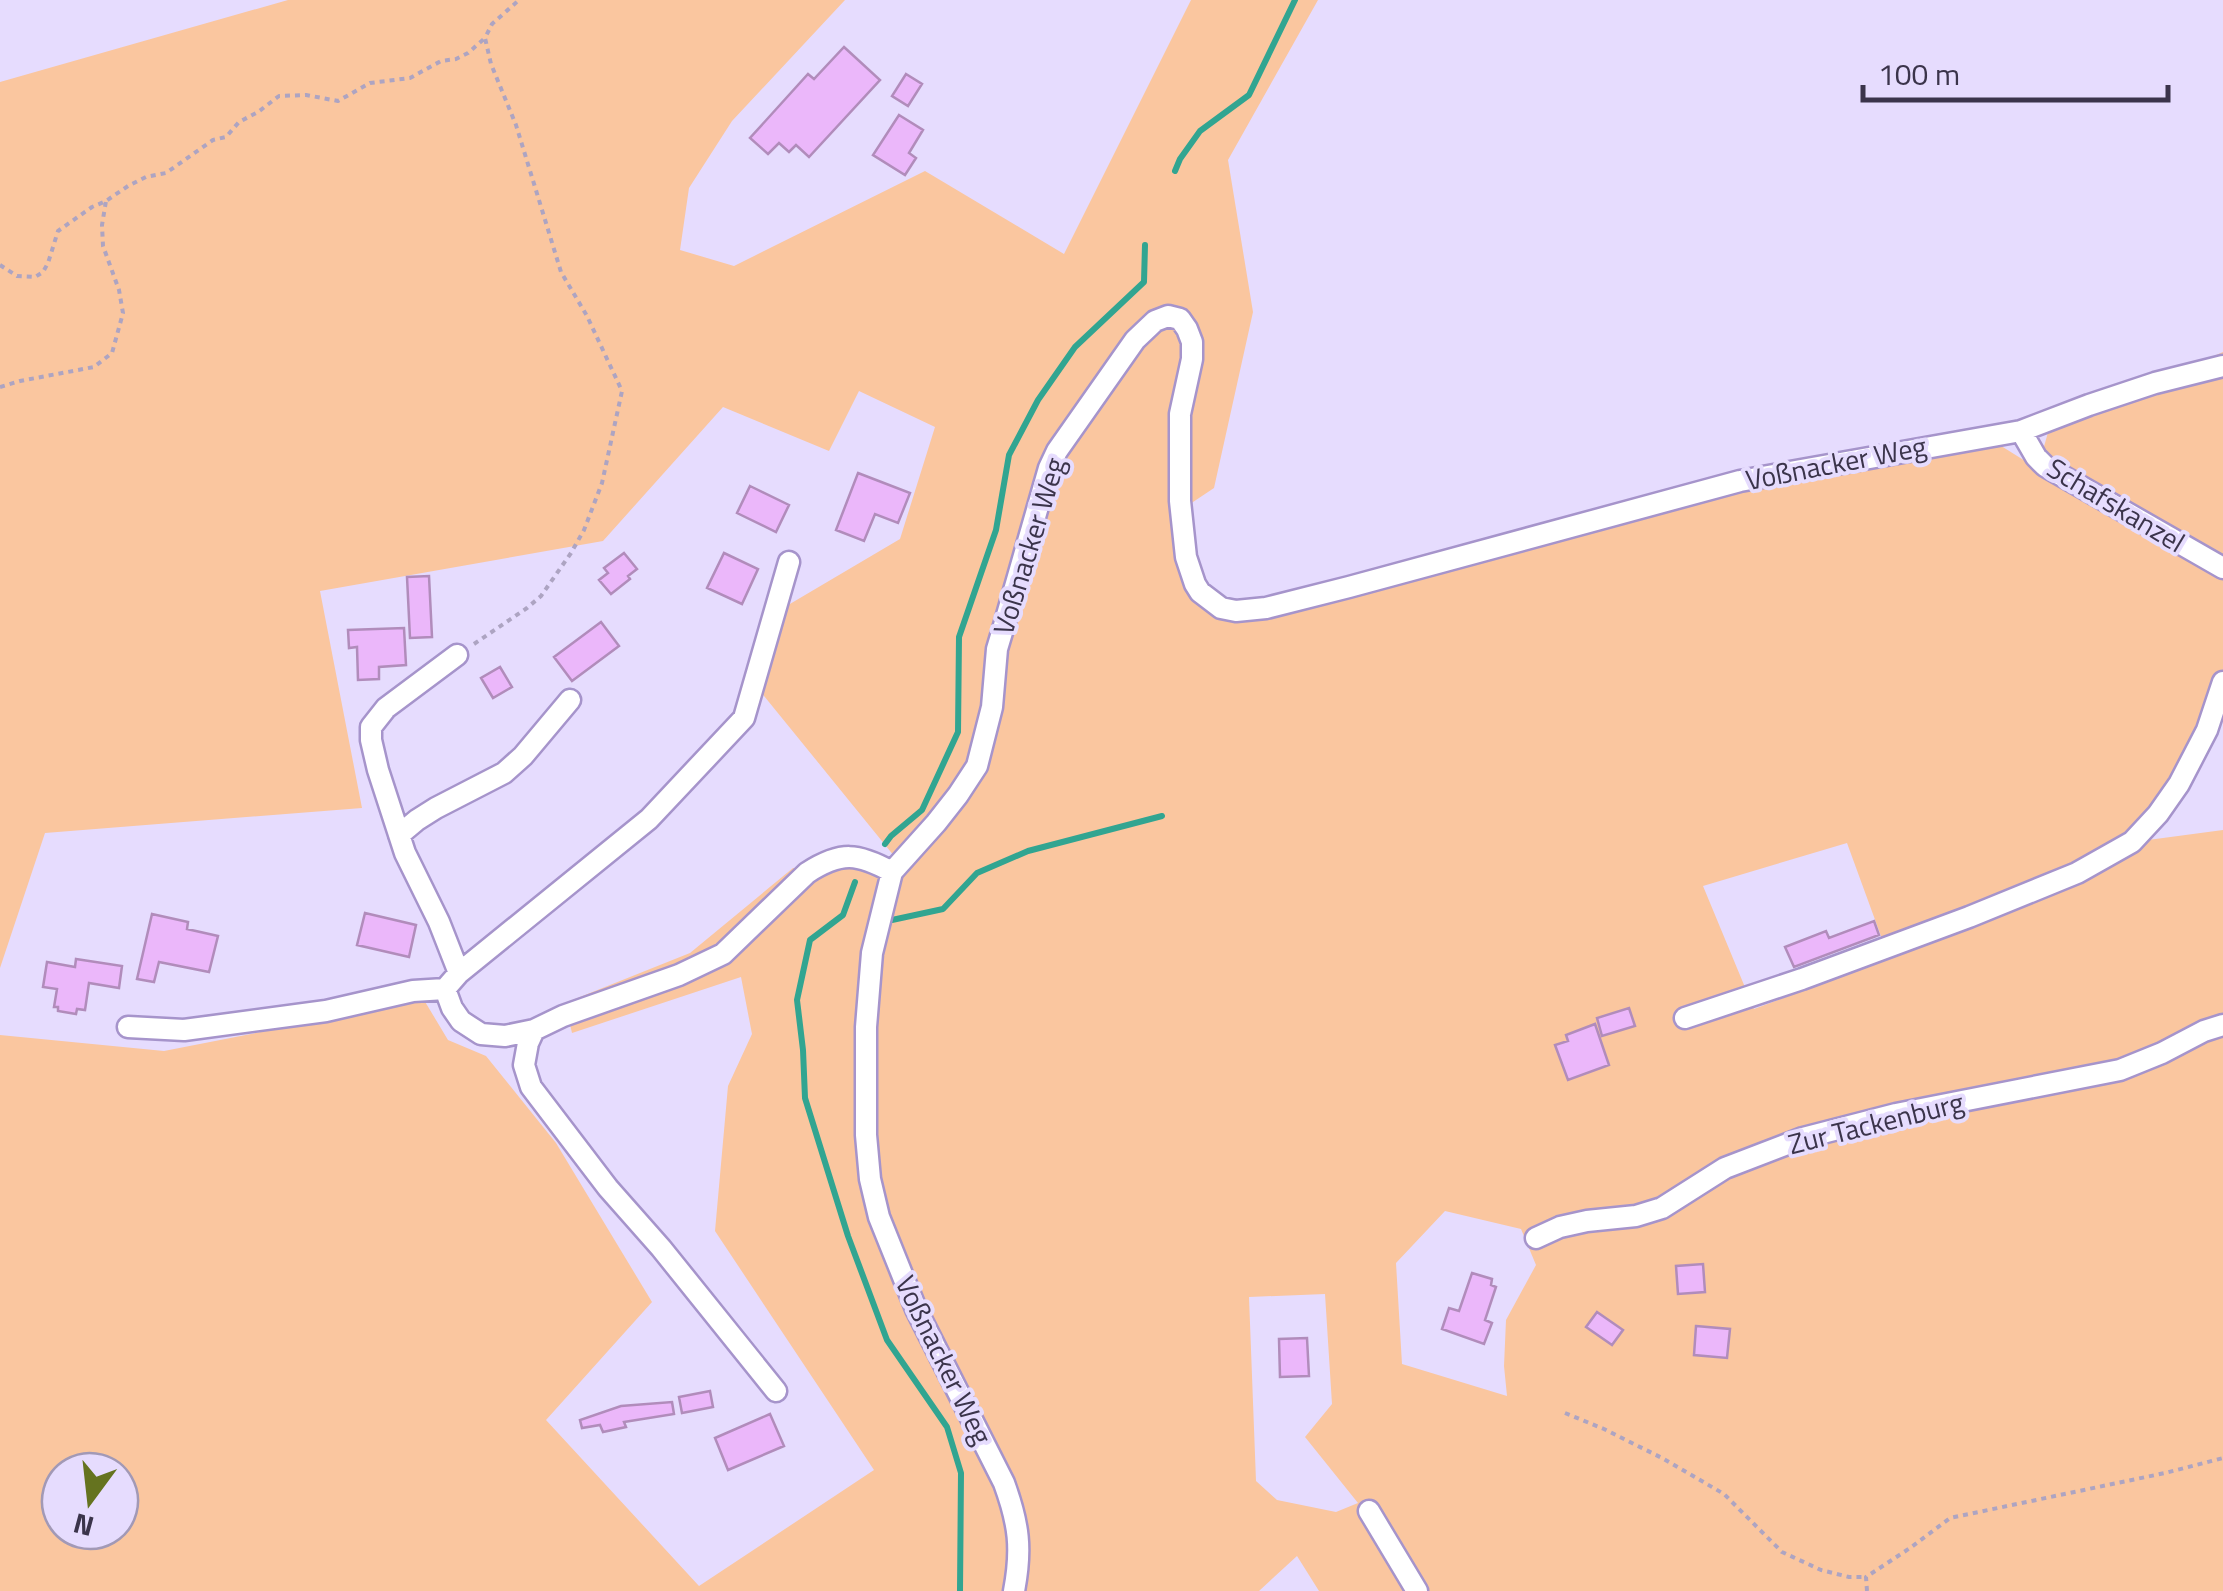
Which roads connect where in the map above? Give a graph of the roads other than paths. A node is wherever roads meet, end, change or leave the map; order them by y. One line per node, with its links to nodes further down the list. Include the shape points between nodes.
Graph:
1 (2223, 366): 2 (street)
2 (2021, 431): 4 (street, Schafskanzel, via 2045,466); 9 (street, Voßnacker Weg, via 1740,480 1236,611 1200,592 1186,557 1180,414 1192,342 1180,319 1168,316 1134,340 1049,468 1002,628 977,766)
3 (789, 562): 10 (street, via 744,718 650,819)
4 (2223, 568)
5 (457, 655): 8 (street, via 386,708 372,727 372,752)
6 (2223, 682): 11 (street, via 2179,784 2132,842 2077,874 2011,900)
7 (570, 700): 8 (street, via 504,773)
8 (399, 836): 10 (street, via 439,922)
9 (892, 872): 14 (street, via 871,860 838,856 807,873 723,954); 18 (street, Voßnacker Weg, via 867,990 870,1179 904,1281 1004,1483 1019,1538)
10 (452, 981): 13 (street, via 326,1011 184,1030); 14 (street, via 452,1008 482,1034)
11 (1685, 1018)
12 (2223, 1025): 15 (street, Zur Tackenburg, via 2120,1070 1803,1138 1725,1168 1662,1208 1573,1224)
13 (128, 1027)
14 (534, 1030): 16 (street, via 524,1065 530,1087)
15 (1536, 1238)
16 (776, 1391)
17 (1369, 1511): 19 (street)
18 (1014, 1591)
19 (1417, 1591)

